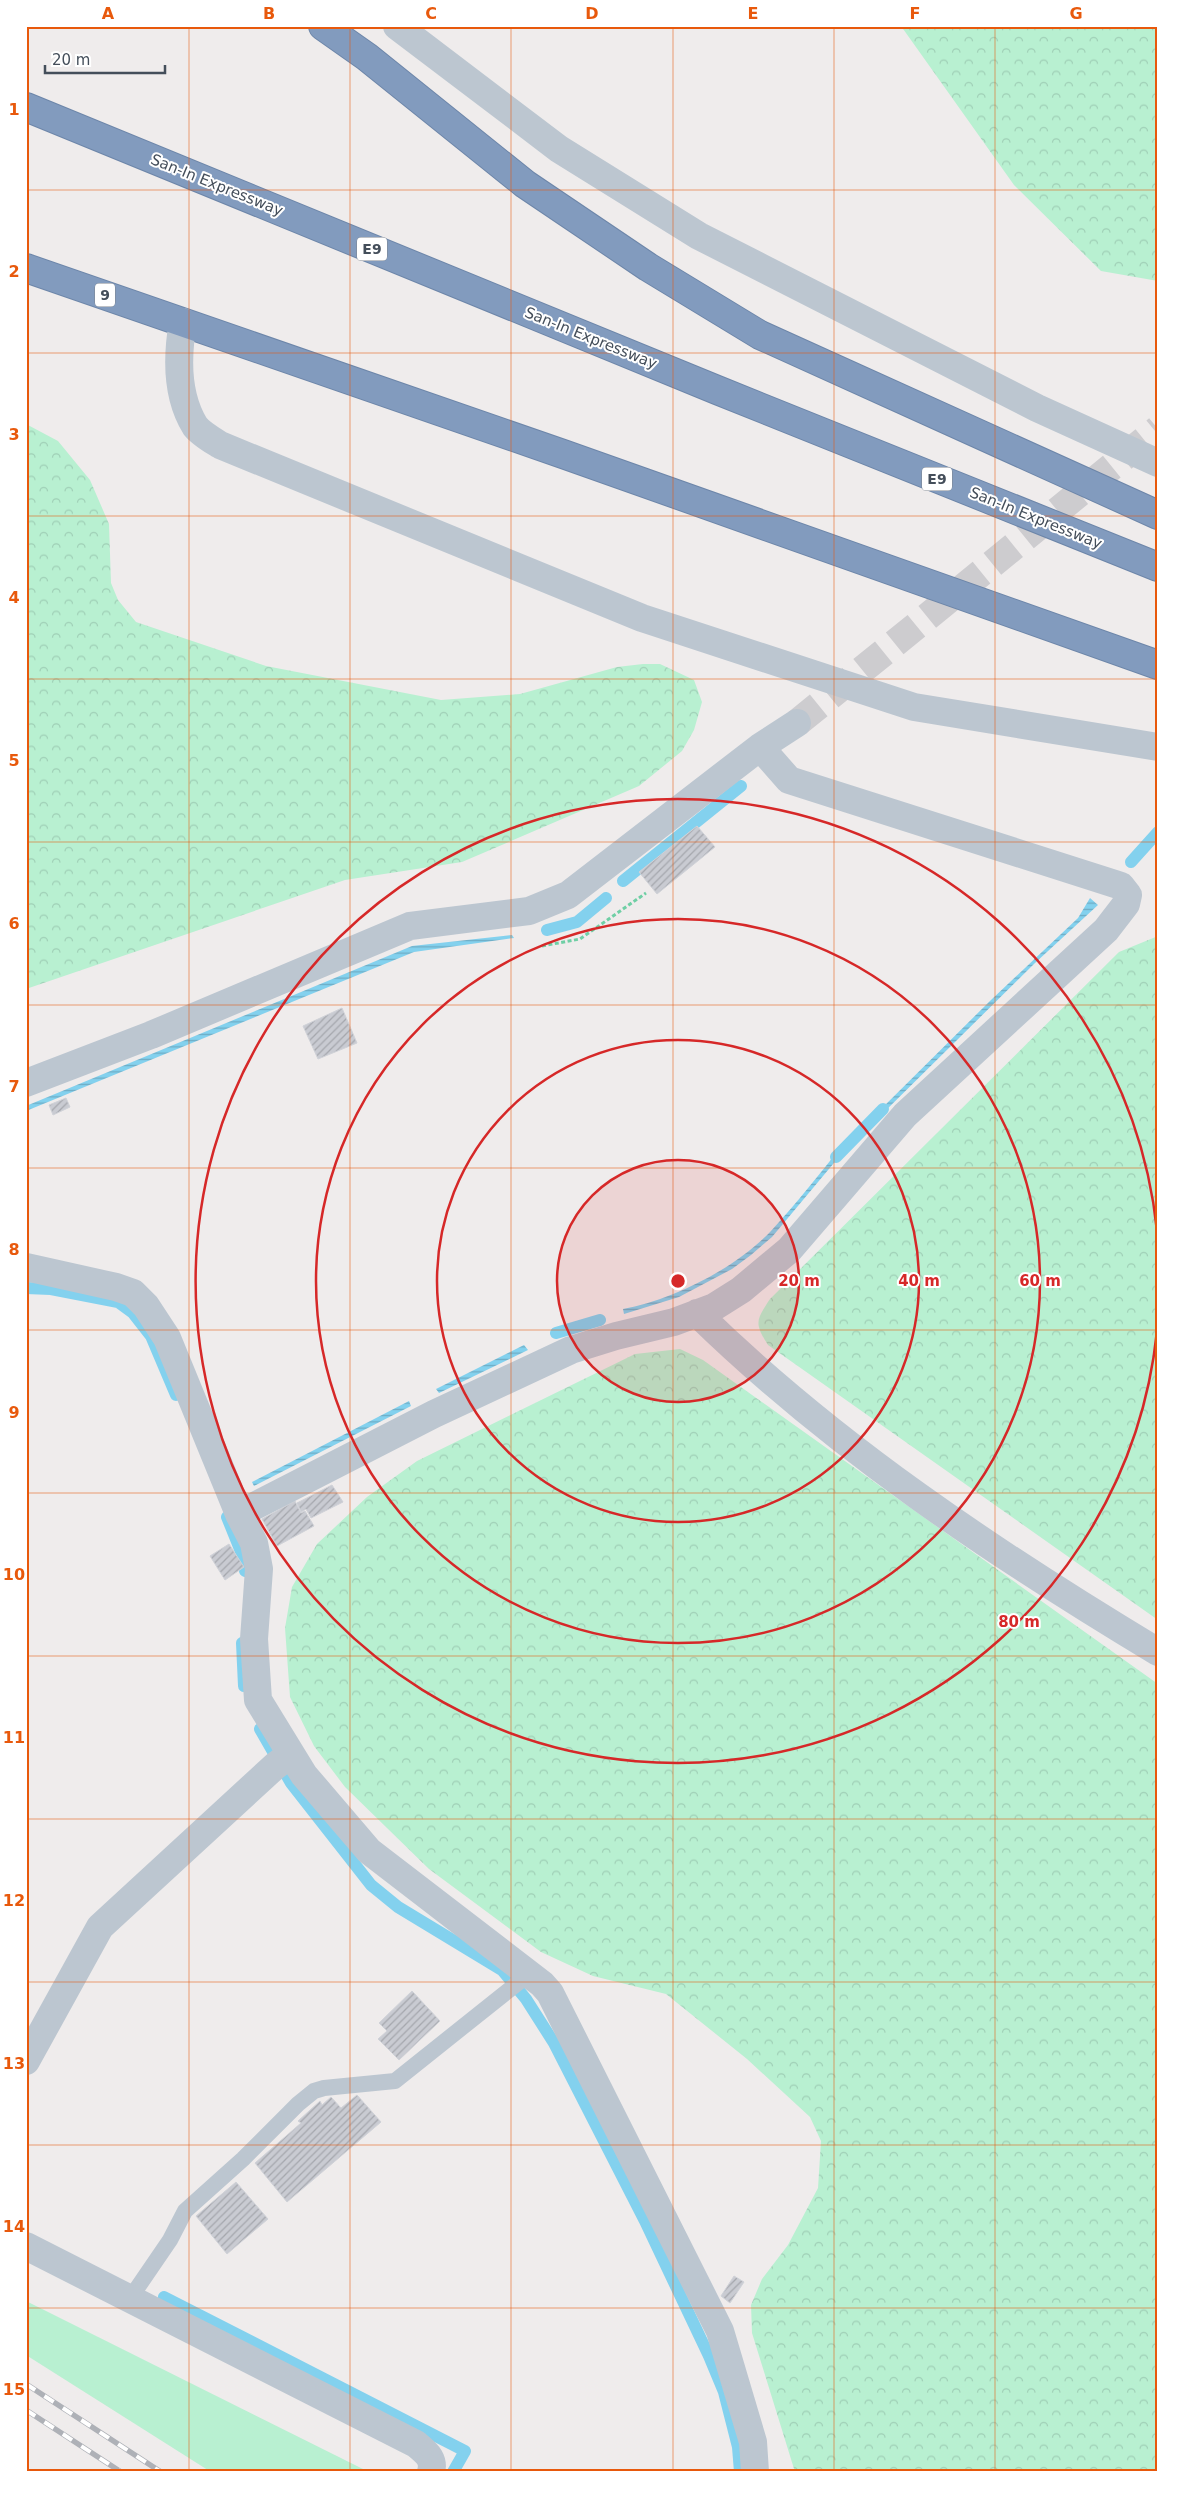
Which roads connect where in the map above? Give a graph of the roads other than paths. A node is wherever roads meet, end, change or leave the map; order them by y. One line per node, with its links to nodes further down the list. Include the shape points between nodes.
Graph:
1 (323, 26): 7 (highway, via 367,57 525,184 648,267 760,335)
2 (397, 26): 6 (street, via 559,149 698,236 1037,408)
3 (26, 107): 8 (highway, San-In Expressway / E9)
4 (26, 268): 5 (highway, 9)
5 (183, 322): 9 (highway); 12 (street, via 178,350 182,394 196,427 220,445 642,618 914,707)
6 (1158, 463)
7 (1158, 515)
8 (1158, 567)
9 (1158, 665)
10 (797, 723): 11 (street)
11 (760, 747): 13 (street, via 568,895 529,911 410,926 151,1035); 15 (street, via 789,780 1121,886 1128,895 1126,904 1106,930 905,1114 789,1250 741,1290 714,1307)
12 (1158, 747)
13 (26, 1083)
14 (26, 1267): 16 (street, via 116,1287 133,1293 146,1306 167,1338)
15 (697, 1313): 16 (street, via 571,1350 434,1414); 17 (street, via 807,1413 1061,1594)
16 (239, 1514): 18 (street, via 254,1543 259,1569 254,1639 258,1700)
17 (1158, 1652)
18 (291, 1754): 19 (street, via 304,1775 369,1851); 20 (street, via 100,1927)
19 (529, 1974): 22 (lane, via 395,2081 324,2088 314,2091 298,2104 185,2211 170,2240); 24 (street, via 550,1993 720,2331 753,2442)
20 (26, 2061)
21 (26, 2246): 22 (street)
22 (129, 2300): 23 (street, via 416,2444 430,2456)
23 (431, 2472)
24 (755, 2472)

